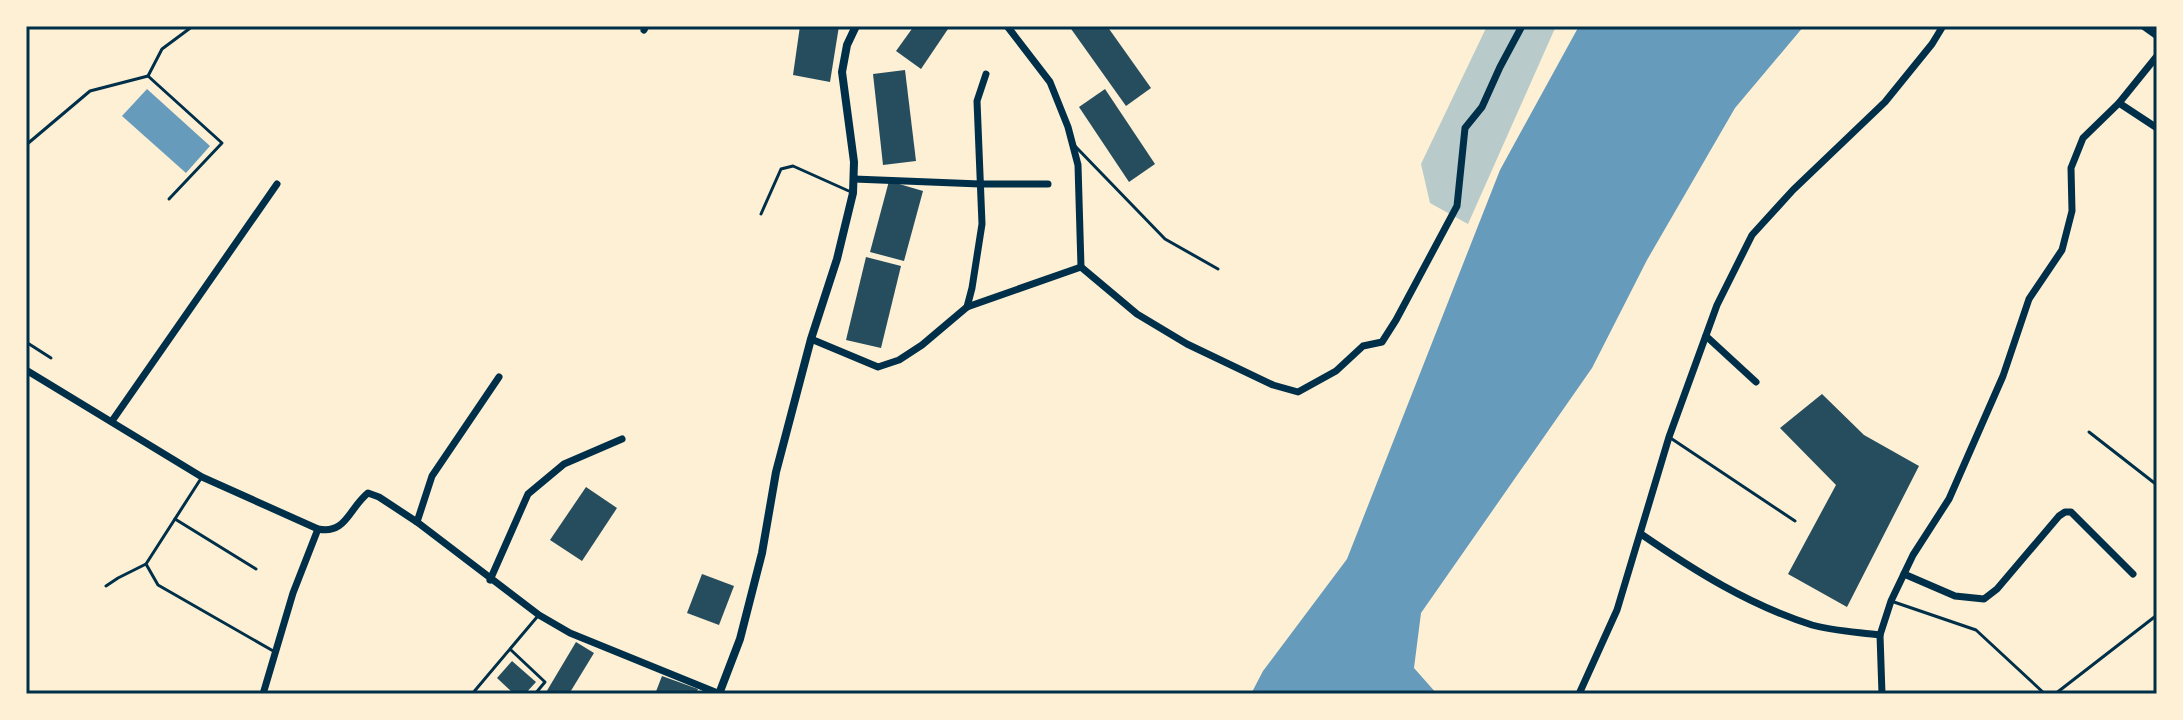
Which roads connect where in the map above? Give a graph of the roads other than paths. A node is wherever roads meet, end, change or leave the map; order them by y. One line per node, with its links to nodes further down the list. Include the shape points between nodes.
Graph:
1 (193, 26): 10 (lane, via 162,49)
2 (856, 26): 15 (street, via 842,72)
3 (1007, 26): 13 (street, via 1050,82)
4 (1522, 26): 22 (street, via 1482,107 1465,128 1457,206 1396,320 1382,342 1363,346 1336,371 1298,392 1187,344 1137,314)
5 (1943, 26): 25 (street, via 1885,102 1752,235)
6 (2143, 26): 7 (street)
7 (2157, 36)
8 (2157, 56): 11 (street)
9 (986, 74): 17 (street, via 977,101)
10 (148, 76): 14 (lane, via 90,91); 20 (lane, via 222,143)
11 (2119, 103): 12 (street); 45 (street, via 2083,138 2071,168 2072,211 2062,250 2029,299 2003,376 1949,499)
12 (2157, 128)
13 (1073, 144): 22 (street); 23 (lane, via 1165,239)
14 (26, 145)
15 (854, 179): 17 (street); 19 (street)
16 (277, 184): 32 (street)
17 (980, 184): 18 (street); 24 (street, via 982,224)
18 (1048, 184)
19 (853, 193): 21 (lane, via 793,166 781,169); 26 (street)
20 (169, 199)
21 (761, 214)
22 (1081, 267): 24 (street)
23 (1218, 269)
24 (967, 307): 26 (street, via 922,345 878,367)
25 (1706, 336): 31 (street); 34 (street)
26 (811, 339): 58 (street, via 740,639)
27 (26, 342): 28 (lane)
28 (51, 358)
29 (26, 370): 32 (street)
30 (499, 377): 40 (street, via 432,476)
31 (1756, 382)
32 (112, 421): 36 (street)
33 (2089, 432): 37 (lane)
34 (1669, 437): 39 (lane); 42 (street)
35 (622, 439): 47 (street, via 564,464 528,494)
36 (202, 477): 38 (lane); 41 (street)
37 (2157, 485)
38 (175, 519): 43 (lane); 44 (lane)
39 (1795, 521)
40 (417, 522): 41 (street, via 368,493 340,528); 47 (street)
41 (318, 529): 54 (street)
42 (1641, 534): 52 (street, via 1754,603 1814,626); 59 (street, via 1617,610)
43 (146, 564): 48 (lane); 54 (lane, via 158,585)
44 (256, 569)
45 (1904, 574): 46 (street, via 1955,596 1984,599 2065,512 2071,512); 49 (street)
46 (2133, 574)
47 (490, 580): 50 (street)
48 (106, 586)
49 (1891, 601): 52 (street); 61 (lane, via 1976,630)
50 (539, 615): 53 (lane); 58 (street, via 570,633)
51 (2157, 615): 62 (lane)
52 (1880, 635): 60 (street)
53 (511, 650): 56 (lane); 57 (lane, via 545,682)
54 (275, 652): 55 (street)
55 (263, 694)
56 (472, 694)
57 (535, 694)
58 (719, 694)
59 (1579, 694)
60 (1882, 694)
61 (2045, 694)
62 (2055, 694)

